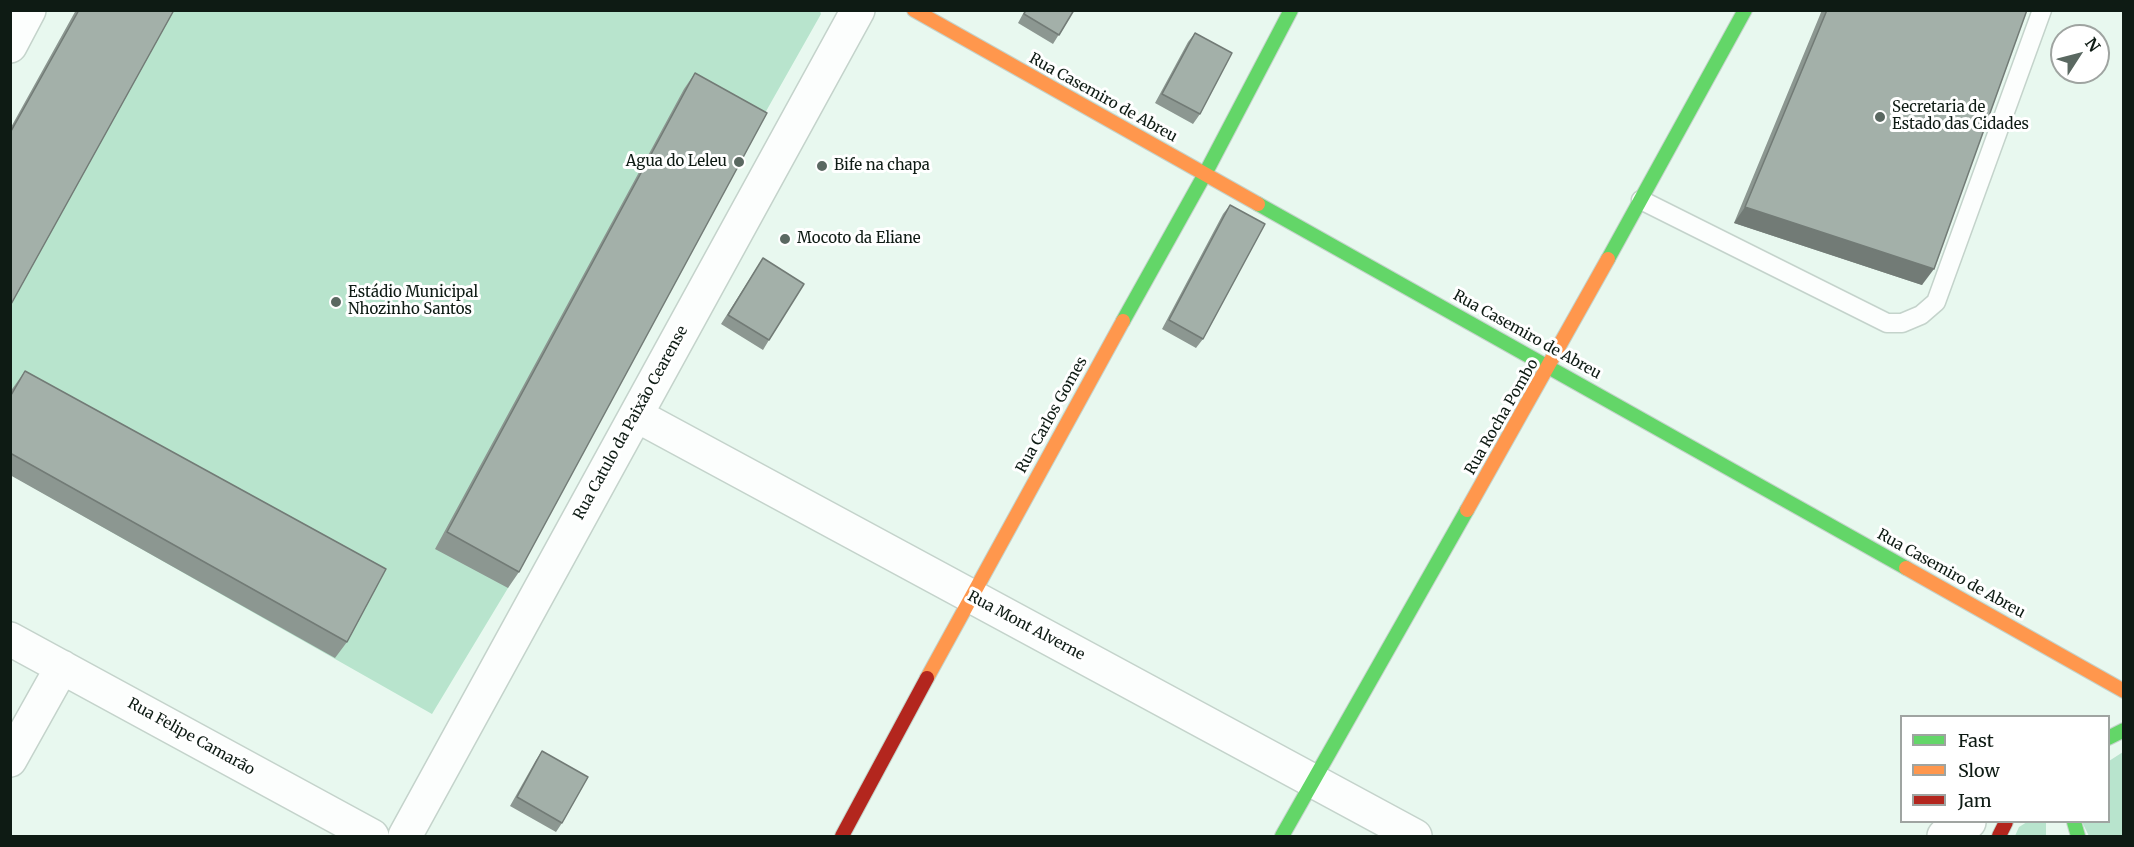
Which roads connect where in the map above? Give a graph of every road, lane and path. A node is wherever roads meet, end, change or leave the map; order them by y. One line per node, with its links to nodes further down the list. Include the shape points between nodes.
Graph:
1 (29, 10): 7 (street)
2 (858, 10): 11 (street, Rua Catulo da Paixão Cearense)
3 (914, 10): 8 (street, Rua Casemiro de Abreu)
4 (1291, 10): 8 (street, Rua Carlos Gomes)
5 (1745, 10): 9 (street, Rua Rocha Pombo)
6 (2042, 10): 9 (lane, via 1936,302 1921,315 1902,322 1887,322)
7 (10, 46)
8 (1205, 174): 10 (street, Rua Casemiro de Abreu); 12 (street, Rua Carlos Gomes)
9 (1641, 200): 10 (street, Rua Rocha Pombo)
10 (1549, 366): 15 (street, Rua Casemiro de Abreu); 19 (street, Rua Rocha Pombo)
11 (636, 415): 12 (street, Rua Mont Alverne); 23 (street, Rua Catulo da Paixão Cearense)
12 (971, 596): 19 (street, Rua Mont Alverne); 24 (street, Rua Carlos Gomes)
13 (10, 639): 14 (street, Rua Felipe Camarão)
14 (62, 667): 18 (street); 22 (street, Rua Felipe Camarão)
15 (2124, 691)
16 (2124, 730): 17 (street)
17 (2110, 737)
18 (10, 759)
19 (1313, 781): 25 (street, Rua Rocha Pombo); 26 (street, Rua Mont Alverne)
20 (1967, 823): 27 (street)
21 (2006, 823): 28 (street)
22 (372, 837)
23 (405, 837)
24 (843, 837)
25 (1282, 837)
26 (1415, 837)
27 (1944, 837)
28 (1999, 837)

